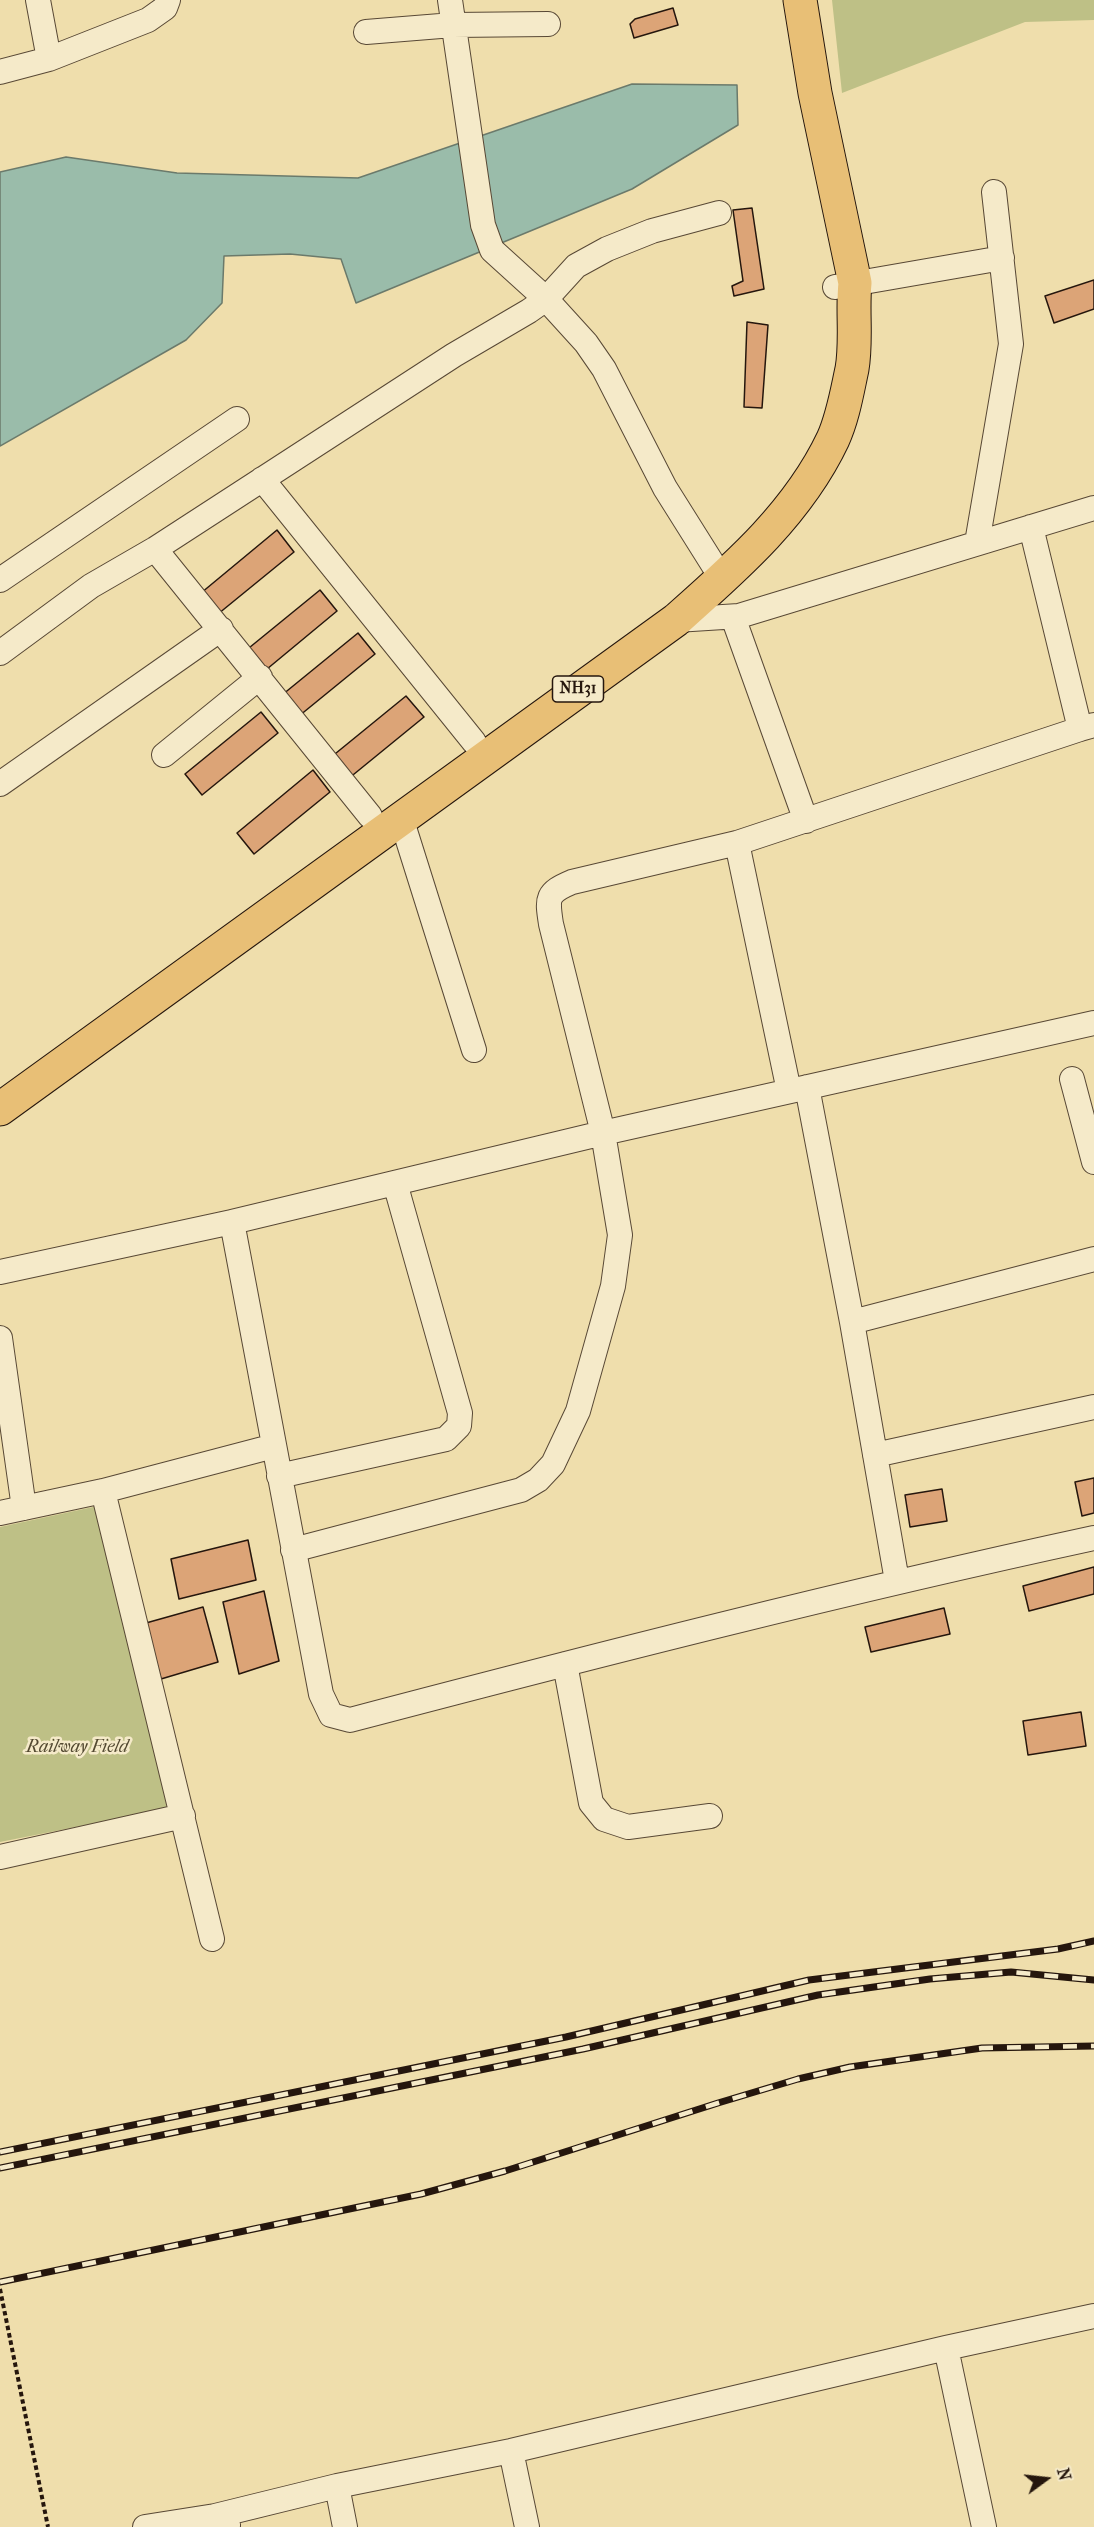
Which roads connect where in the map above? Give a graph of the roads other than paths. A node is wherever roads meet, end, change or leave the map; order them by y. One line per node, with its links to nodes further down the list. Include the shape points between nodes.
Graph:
1 (38, 0): 10 (street)
2 (168, 0): 10 (street, via 165,8 148,20)
3 (450, 0): 7 (street)
4 (786, 0): 9 (highway, NH31)
5 (800, 0): 9 (highway, NH31)
6 (548, 24): 7 (street)
7 (453, 25): 8 (street); 16 (street, via 483,225 492,250)
8 (366, 32)
9 (799, 43): 15 (highway, NH31, via 824,203)
10 (49, 59): 11 (street)
11 (0, 72)
12 (994, 192): 14 (street)
13 (719, 213): 16 (street, via 652,231 607,249 576,266)
14 (1002, 258): 15 (street); 21 (street, via 1011,344)
15 (845, 285): 23 (highway, NH31, via 829,391 816,429 792,474); 26 (highway, NH31, via 852,366 833,438 790,509 746,557)
16 (546, 299): 18 (street); 23 (street, via 604,369 665,488)
17 (237, 419): 24 (street)
18 (262, 479): 22 (street); 31 (street)
19 (1094, 508): 20 (street)
20 (1031, 527): 21 (street); 30 (street)
21 (977, 543): 25 (street)
22 (155, 549): 27 (street); 28 (street, via 91,586)
23 (714, 566): 31 (highway, NH31, via 685,593)
24 (0, 580)
25 (733, 617): 26 (street); 35 (street)
26 (676, 620): 34 (highway, NH31)
27 (221, 629): 29 (street); 33 (street)
28 (0, 653)
29 (260, 677): 32 (street); 34 (street)
30 (1087, 727): 35 (street)
31 (474, 742): 34 (highway, NH31)
32 (164, 755)
33 (0, 784)
34 (386, 817): 38 (street); 40 (highway, NH31); 42 (highway, NH31)
35 (806, 821): 36 (street)
36 (736, 843): 41 (street); 43 (street, via 572,882 551,893 551,924)
37 (1094, 1023): 41 (street)
38 (474, 1050)
39 (1072, 1079): 44 (street)
40 (0, 1086)
41 (798, 1089): 43 (street); 49 (street)
42 (0, 1109)
43 (603, 1133): 45 (street); 59 (street, via 620,1235 613,1286 578,1411 553,1464 521,1490)
44 (1094, 1162)
45 (395, 1183): 46 (street); 54 (street, via 460,1413 459,1426 446,1439)
46 (232, 1222): 48 (street); 52 (street)
47 (1094, 1259): 49 (street)
48 (0, 1272)
49 (852, 1322): 53 (street)
50 (0, 1338): 56 (street)
51 (1094, 1407): 53 (street)
52 (274, 1446): 54 (street); 55 (street)
53 (875, 1455): 60 (street)
54 (279, 1476): 59 (street)
55 (103, 1491): 56 (street); 62 (street)
56 (24, 1508): 57 (street)
57 (0, 1514)
58 (1094, 1538): 60 (street)
59 (293, 1550): 61 (street, via 321,1694 331,1716 350,1720)
60 (897, 1581): 61 (street)
61 (566, 1664): 63 (street, via 591,1803 604,1819 628,1827)
62 (183, 1816): 64 (street); 65 (street)
63 (710, 1816)
64 (0, 1857)
65 (212, 1939)
66 (1094, 2316): 67 (street)
67 (946, 2348): 68 (street); 74 (street)
68 (511, 2451): 69 (street); 73 (street)
69 (337, 2486): 70 (street); 72 (street)
70 (222, 2522): 71 (street)
71 (144, 2527)
72 (345, 2527)
73 (527, 2527)
74 (984, 2527)

